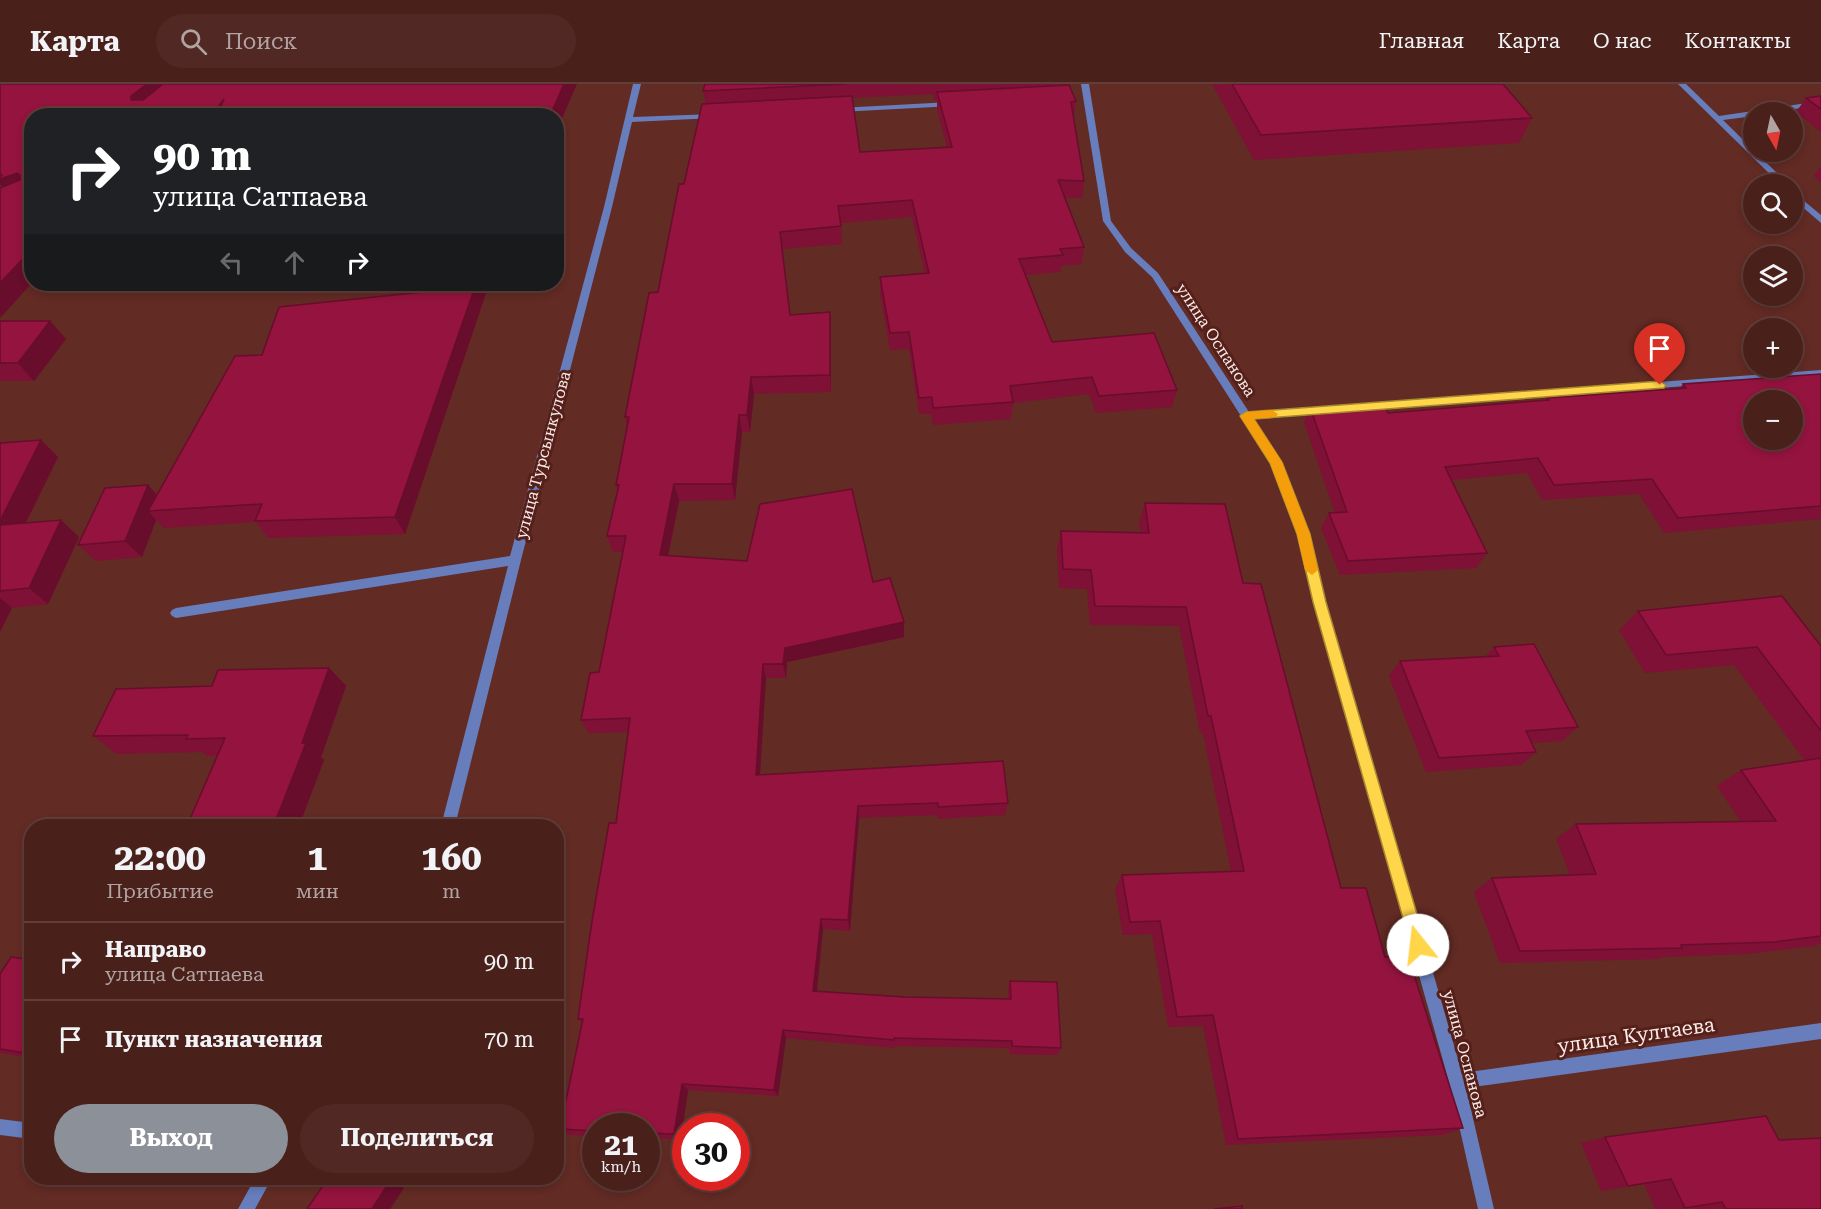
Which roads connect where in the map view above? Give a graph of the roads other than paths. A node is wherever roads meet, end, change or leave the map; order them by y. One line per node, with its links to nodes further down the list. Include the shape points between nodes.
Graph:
1 (637, 84): 9 (street, улица Турсынкулова)
2 (1085, 84): 16 (street, улица Оспанова, via 1081,98 1107,221 1129,254 1155,275)
3 (1682, 84): 8 (street)
4 (1821, 103): 8 (street)
5 (957, 104): 6 (street)
6 (827, 110)
7 (721, 116): 9 (street)
8 (1716, 119): 10 (street)
9 (627, 120): 17 (street, улица Турсынкулова, via 608,207)
10 (1774, 174)
11 (1803, 203): 12 (street)
12 (1821, 220)
13 (1821, 373): 14 (street)
14 (1352, 408)
15 (1340, 409): 16 (street)
16 (1246, 416): 21 (street, улица Оспанова, via 1276,462 1303,534)
17 (515, 560): 18 (street); 19 (street, улица Турсынкулова)
18 (176, 614)
19 (450, 819)
20 (1821, 1031): 21 (street, улица Култаева)
21 (1457, 1082): 26 (street, улица Оспанова)
22 (0, 1127): 23 (street)
23 (24, 1130)
24 (260, 1185): 25 (street)
25 (246, 1209)
26 (1486, 1209)

